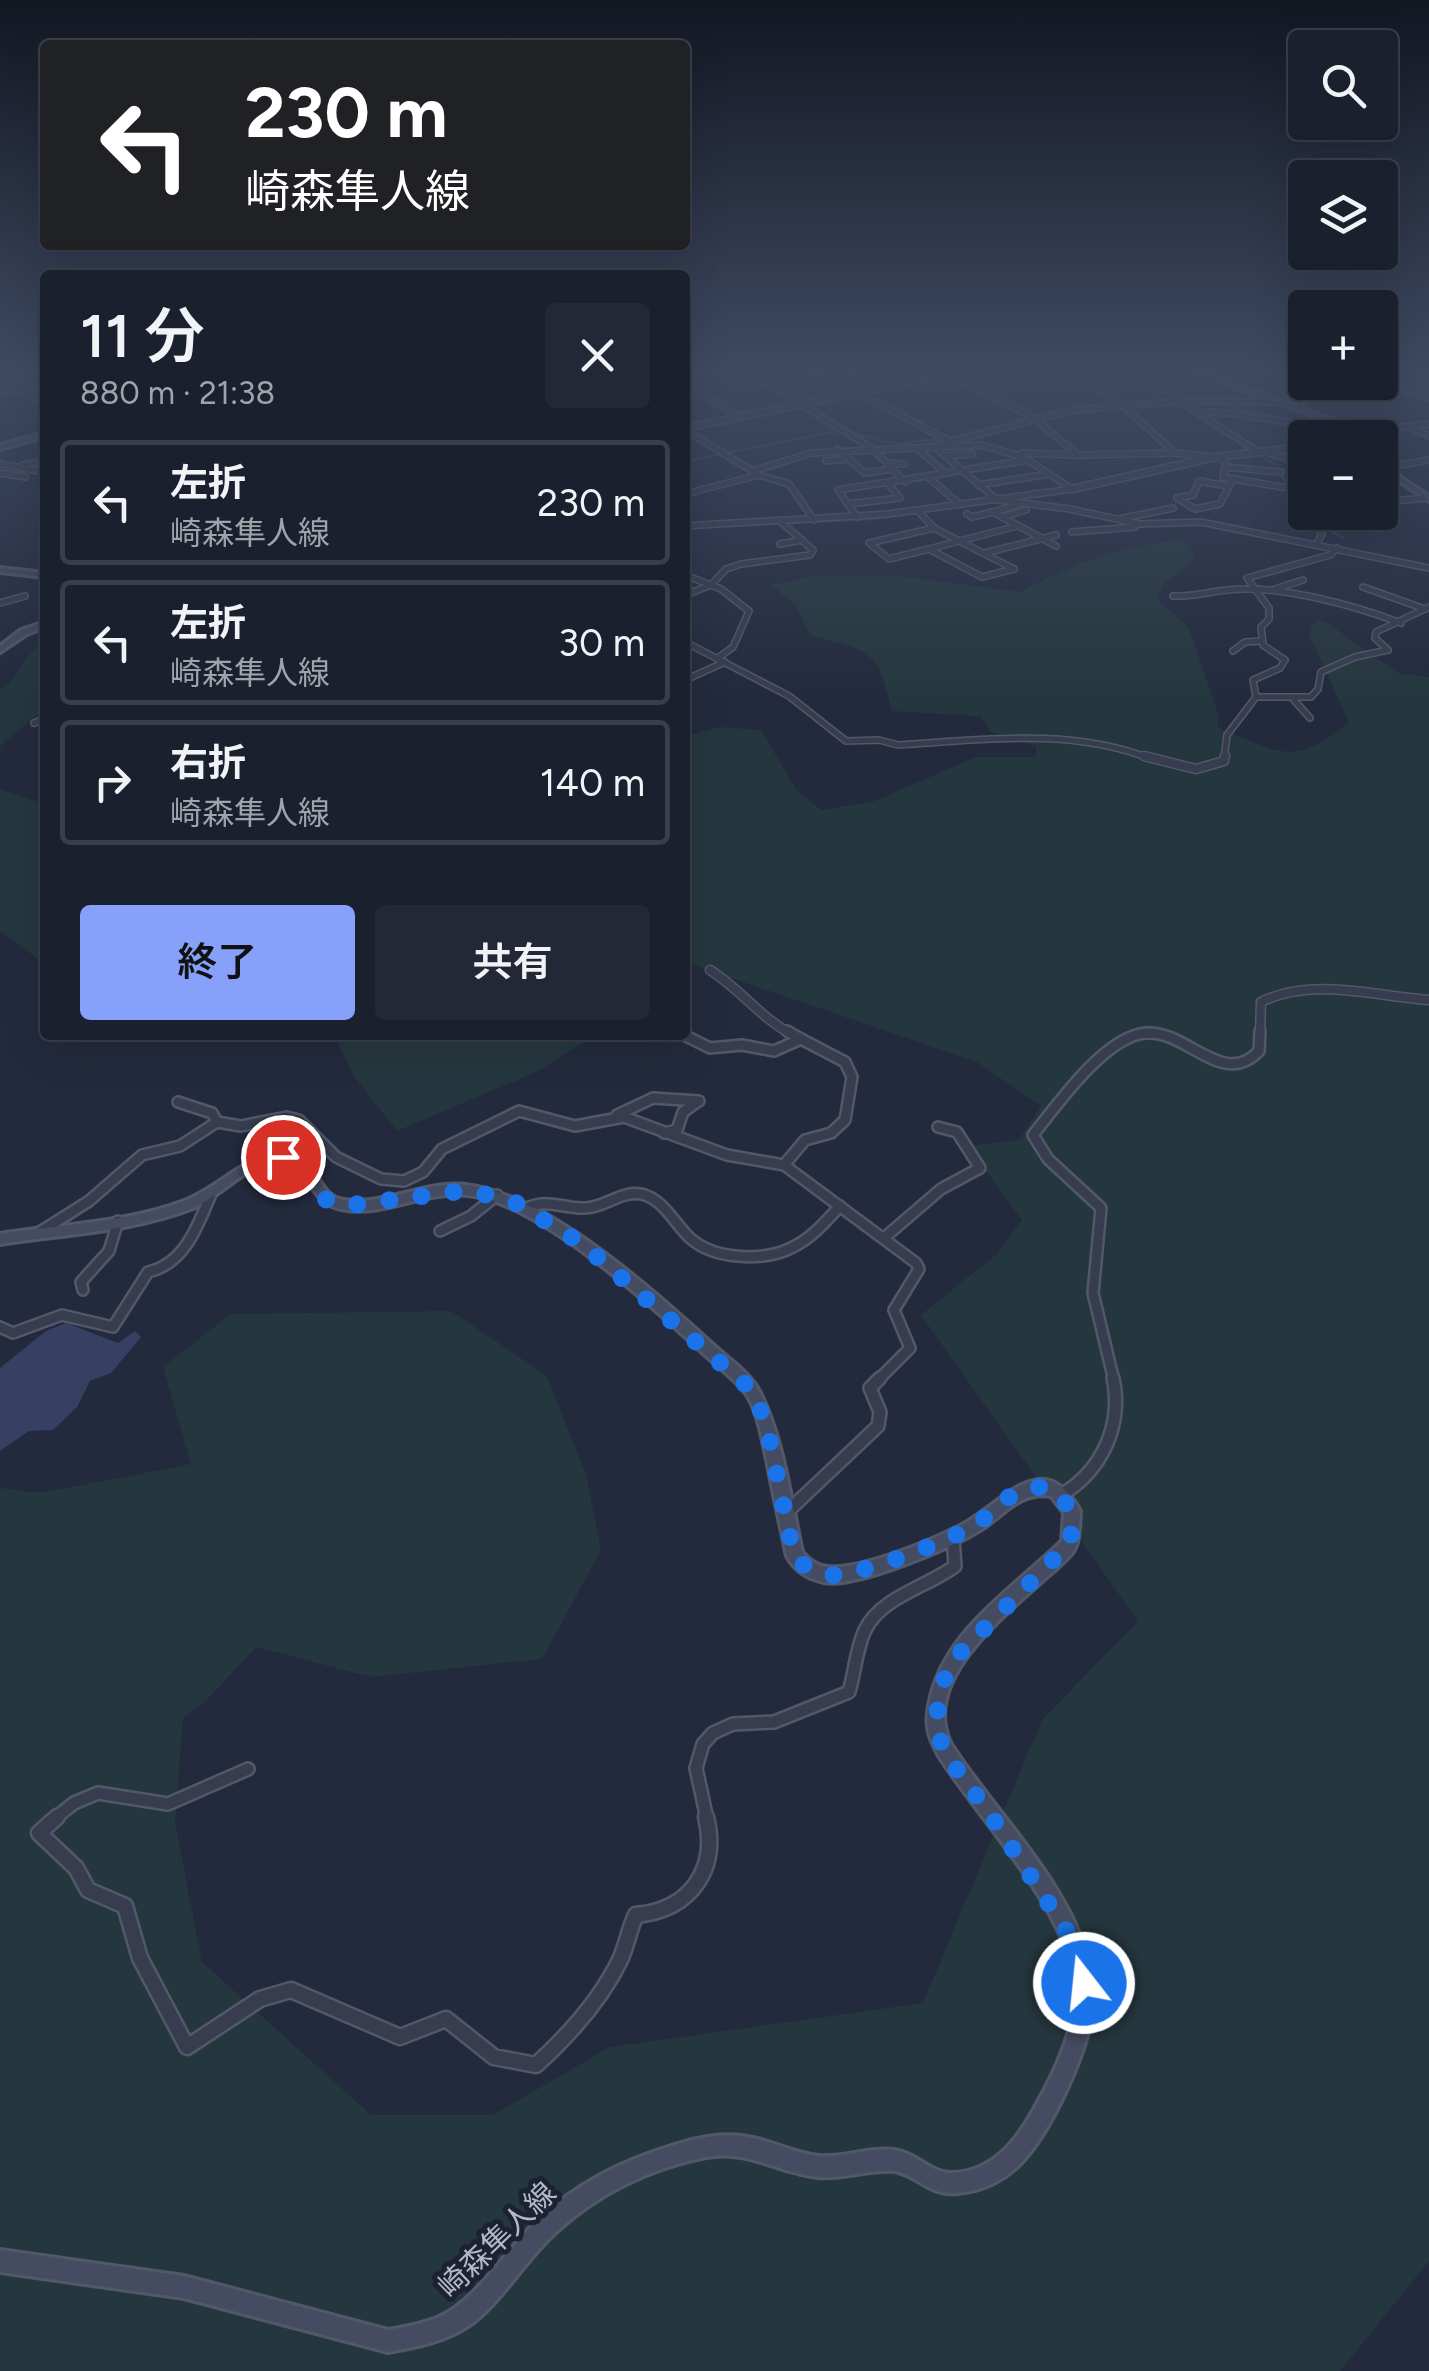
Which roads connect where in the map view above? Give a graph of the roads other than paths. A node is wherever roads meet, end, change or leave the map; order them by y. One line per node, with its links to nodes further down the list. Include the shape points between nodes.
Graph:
1 (737, 479): 21 (street)
2 (772, 479): 38 (street, via 792,486)
3 (903, 479): 13 (street)
4 (921, 479): 13 (street)
5 (930, 479): 27 (street)
6 (972, 479): 16 (street)
7 (1017, 479): 16 (street)
8 (1056, 479): 19 (street)
9 (1120, 479): 19 (street)
10 (1229, 479): 11 (street)
11 (1233, 479): 15 (street); 17 (street)
12 (1399, 479): 25 (main road)
13 (906, 482): 14 (street)
14 (888, 483): 26 (street, via 838,490); 26 (street, via 900,498)
15 (1261, 483): 18 (street); 22 (street)
16 (978, 484): 23 (street)
17 (1228, 486): 17 (street, via 1220,504 1195,509 1177,498 1193,495 1200,482)
18 (1288, 488)
19 (1072, 490): 20 (street)
20 (1051, 492): 23 (street); 29 (street)
21 (690, 493)
22 (1264, 494)
23 (992, 498): 27 (street); 28 (street)
24 (1398, 500): 25 (street)
25 (1428, 502)
26 (848, 504): 36 (street)
27 (959, 504): 33 (street)
28 (1020, 505): 29 (street); 32 (street)
29 (1070, 508): 41 (street)
30 (1173, 508): 41 (street)
31 (1026, 510): 37 (street)
32 (993, 512): 35 (street); 37 (street)
33 (919, 513): 36 (street); 47 (street)
34 (967, 514): 35 (street)
35 (977, 516): 42 (street)
36 (857, 517): 39 (street)
37 (1002, 517): 45 (street)
38 (814, 520): 39 (street); 43 (street)
39 (839, 520): 48 (street)
40 (1025, 520): 45 (street)
41 (1117, 520): 44 (street)
42 (988, 522)
43 (782, 523): 46 (street); 53 (street)
44 (1140, 524): 50 (street); 56 (street, via 1200,522)
45 (1014, 525): 52 (street); 54 (street)
46 (690, 526)
47 (934, 528): 54 (street); 59 (street, via 869,543 888,559)
48 (848, 529)
49 (1320, 530): 56 (street)
50 (1072, 532)
51 (1056, 535): 52 (street)
52 (1040, 538): 57 (street); 60 (street)
53 (802, 540): 55 (street); 66 (street, via 810,555 741,564)
54 (962, 542): 59 (street); 60 (street)
55 (780, 544)
56 (1317, 544): 58 (street)
57 (1056, 546)
58 (1337, 548): 61 (street); 68 (street, via 1247,578)
59 (929, 549): 60 (street, via 982,576 1014,569)
60 (985, 553)
61 (1428, 569)
62 (0, 570): 63 (main road)
63 (40, 574)
64 (690, 577): 66 (street)
65 (1303, 580): 69 (street)
66 (712, 584): 71 (street); 83 (street, via 749,612)
67 (1363, 587): 76 (street)
68 (1255, 591): 69 (street); 70 (street); 79 (street, via 1268,608)
69 (1268, 591): 77 (street, via 1345,602)
70 (1216, 592): 73 (street); 75 (street)
71 (690, 594)
72 (25, 596): 74 (street)
73 (1173, 596)
74 (0, 603)
75 (1206, 605)
76 (1427, 608): 77 (street)
77 (1401, 623): 86 (street, via 1376,632 1388,650 1332,666 1311,697)
78 (40, 626): 81 (main road)
79 (1262, 642): 82 (street, via 1245,642); 85 (street, via 1285,660 1253,680)
80 (690, 644): 83 (street)
81 (0, 650)
82 (1233, 651)
83 (721, 660): 84 (street); 85 (street, via 788,696 846,740 898,745 1036,737 1112,745 1187,769 1224,761 1227,735)
84 (690, 677)
85 (1256, 697): 86 (street)
86 (1294, 700): 87 (street)
87 (1310, 718)
88 (40, 720): 89 (street)
89 (34, 723)
90 (710, 970): 93 (street, via 768,1022)
91 (1429, 1000): 111 (street, via 1368,991 1269,996 1261,1002 1259,1051 1240,1064 1214,1061 1149,1032 1129,1038 1065,1094 1033,1136 1101,1208 1093,1294 1117,1384 1117,1418 1107,1445 1088,1480)
92 (690, 1038): 93 (street, via 710,1048 774,1050)
93 (801, 1040): 99 (street, via 846,1062 851,1085 839,1128 805,1140)
94 (178, 1102): 96 (street)
95 (614, 1116): 96 (street, via 587,1126 518,1111 442,1149 423,1172 390,1182 336,1157 299,1120); 98 (street); 98 (street, via 653,1098 699,1101 683,1112 676,1130)
96 (217, 1122): 106 (street, via 180,1146 142,1155)
97 (938, 1127): 107 (street, via 957,1132 980,1168 941,1190)
98 (662, 1133): 99 (street)
99 (784, 1166): 102 (street)
100 (211, 1194): 101 (main road, via 258,1163 283,1157 306,1166 322,1198 344,1206 450,1190); 104 (main road); 110 (street, via 186,1246 168,1267 148,1272 113,1326 52,1314 14,1333)
101 (498, 1195): 103 (main road); 105 (street)
102 (840, 1206): 103 (street, via 794,1247 740,1256 693,1241 643,1194 626,1193 590,1208 548,1200); 107 (street)
103 (525, 1210): 112 (main road, via 581,1243 752,1390)
104 (118, 1221): 106 (main road); 109 (street, via 112,1246 81,1282)
105 (440, 1231)
106 (38, 1233): 108 (main road)
107 (884, 1238): 112 (street, via 918,1270 894,1310 910,1348 870,1388 878,1426)
108 (0, 1239)
109 (84, 1290)
110 (0, 1328)
111 (1062, 1495): 113 (main road, via 1046,1488 1019,1491); 115 (main road, 崎森隼人線, via 1072,1511 1069,1544 953,1660 936,1712 946,1755 1058,1914 1077,1947 1084,1983 1082,2017 1050,2099 1034,2130 992,2174 940,2183 905,2163 816,2166 730,2144 673,2155 568,2208 476,2309 446,2329 388,2341 184,2288)
112 (784, 1515): 113 (main road, via 794,1556 828,1575)
113 (953, 1537): 114 (street, via 955,1566 870,1620 849,1692 760,1726 734,1721 700,1749 696,1778 711,1837 695,1886 666,1910 636,1915 620,1958 556,2048 536,2065 494,2057 446,2019 400,2036 291,1990 260,1999 187,2047 140,1958 126,1906 88,1890 76,1868 39,1833 86,1794 116,1790 168,1804)
114 (248, 1769)
115 (0, 2261)

